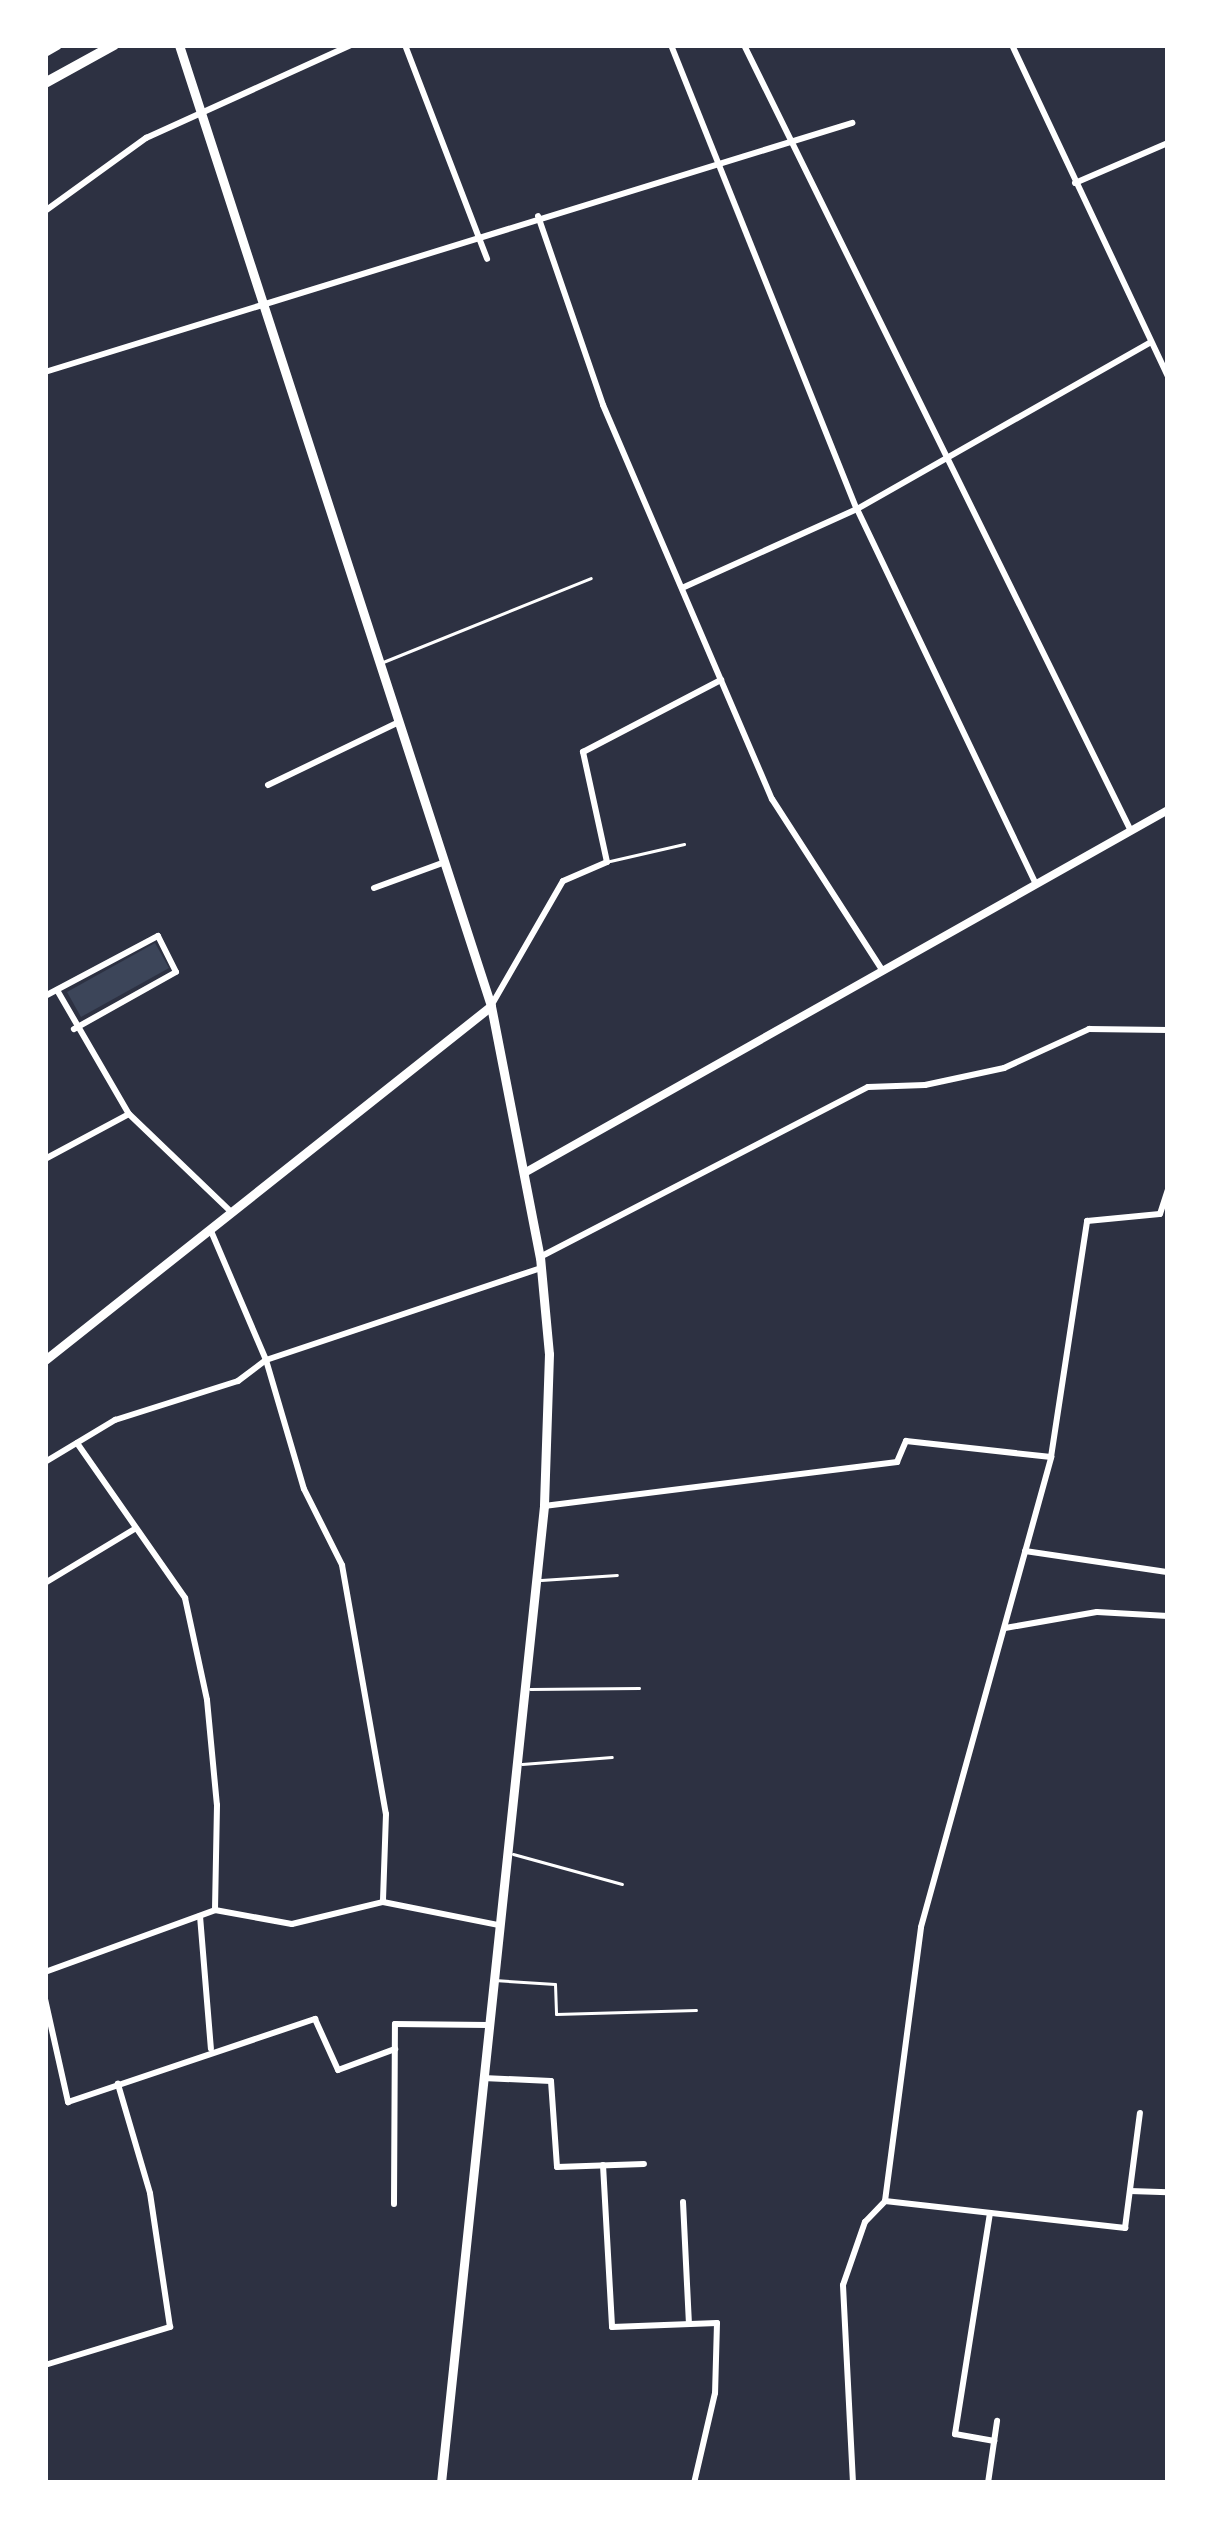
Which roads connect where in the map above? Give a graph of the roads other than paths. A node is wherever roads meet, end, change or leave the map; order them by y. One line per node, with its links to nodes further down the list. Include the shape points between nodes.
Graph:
1 (57, 45): 9 (main road)
2 (114, 45): 10 (main road)
3 (179, 45): 11 (main road)
4 (351, 45): 11 (street)
5 (405, 45): 19 (street)
6 (671, 45): 15 (street)
7 (744, 45): 13 (street)
8 (1012, 45): 16 (street)
9 (45, 52)
10 (45, 83)
11 (202, 115): 17 (street, via 95,169); 21 (main road)
12 (852, 123): 13 (street)
13 (790, 142): 15 (street); 25 (street)
14 (1168, 143): 16 (street)
15 (722, 161): 18 (street); 26 (street)
16 (1075, 183): 22 (street)
17 (45, 211)
18 (538, 216): 19 (street); 28 (street, via 603,405)
19 (478, 235): 20 (street); 21 (street)
20 (487, 259)
21 (263, 303): 23 (street); 29 (main road)
22 (1151, 342): 24 (street); 25 (street)
23 (45, 372)
24 (1168, 376)
25 (946, 462): 26 (street); 34 (street)
26 (857, 509): 28 (street); 38 (street)
27 (590, 578): 29 (lane)
28 (681, 588): 30 (street)
29 (382, 663): 31 (main road)
30 (721, 680): 37 (street, via 583,752); 40 (street, via 772,799)
31 (400, 722): 32 (street); 36 (main road)
32 (268, 785)
33 (1168, 810): 34 (street)
34 (1131, 831): 38 (street)
35 (684, 844): 37 (lane)
36 (445, 862): 39 (street); 43 (main road)
37 (607, 862): 43 (street, via 563,881)
38 (1036, 884): 40 (street)
39 (374, 888)
40 (884, 970): 48 (street)
41 (57, 990): 42 (street); 44 (street); 44 (street, via 158,935 176,972)
42 (45, 996)
43 (491, 1006): 48 (main road); 50 (main road)
44 (74, 1029): 46 (street)
45 (1168, 1030): 52 (street, via 1089,1029 1004,1068 868,1087)
46 (129, 1114): 47 (street); 50 (street)
47 (45, 1160)
48 (526, 1172): 52 (main road)
49 (1168, 1190): 56 (street, via 1160,1214 1087,1221)
50 (230, 1211): 51 (main road)
51 (210, 1227): 53 (main road); 54 (street)
52 (541, 1263): 54 (street); 58 (main road, via 549,1354)
53 (45, 1360)
54 (266, 1360): 55 (street, via 238,1381 115,1420); 73 (street, via 304,1489 342,1565 386,1814)
55 (77, 1443): 57 (street); 59 (street)
56 (1051, 1457): 58 (street, via 906,1441 897,1462); 60 (street)
57 (45, 1462)
58 (544, 1506): 63 (main road)
59 (136, 1528): 64 (street); 74 (street, via 185,1598 207,1700)
60 (1024, 1551): 61 (street); 66 (street)
61 (1168, 1571)
62 (617, 1575): 63 (lane)
63 (535, 1580): 68 (main road)
64 (45, 1583)
65 (1168, 1616): 66 (street, via 1097,1612)
66 (1003, 1629): 91 (street, via 921,1928)
67 (640, 1688): 68 (lane)
68 (523, 1689): 70 (main road)
69 (612, 1757): 70 (lane)
70 (514, 1764): 71 (main road)
71 (506, 1852): 72 (lane); 76 (main road)
72 (622, 1884)
73 (383, 1901): 74 (street, via 292,1924); 76 (street)
74 (215, 1910): 75 (street)
75 (200, 1916): 77 (street); 83 (street)
76 (498, 1925): 78 (main road)
77 (46, 1969)
78 (493, 1979): 80 (lane, via 556,1984 556,2014); 81 (main road)
79 (45, 1999): 85 (street, via 68,2102)
80 (696, 2009)
81 (488, 2024): 82 (street, via 395,2024); 84 (main road)
82 (395, 2049): 83 (street, via 338,2069 315,2019); 93 (street)
83 (212, 2050): 85 (street)
84 (483, 2078): 88 (street, via 551,2081 556,2167); 99 (main road)
85 (118, 2084): 96 (street, via 150,2192 170,2327)
86 (1140, 2113): 89 (street)
87 (644, 2164): 88 (street)
88 (603, 2165): 95 (street, via 612,2327)
89 (1130, 2191): 90 (street); 94 (street, via 1125,2228)
90 (1168, 2192)
91 (885, 2201): 94 (street); 101 (street, via 865,2222 843,2285)
92 (683, 2202): 95 (street)
93 (394, 2204)
94 (990, 2213): 98 (street, via 955,2434)
95 (689, 2324): 100 (street, via 717,2323 715,2393)
96 (45, 2365)
97 (997, 2421): 98 (street)
98 (994, 2441): 102 (street)
99 (440, 2483)
100 (694, 2483)
101 (853, 2483)
102 (988, 2483)

